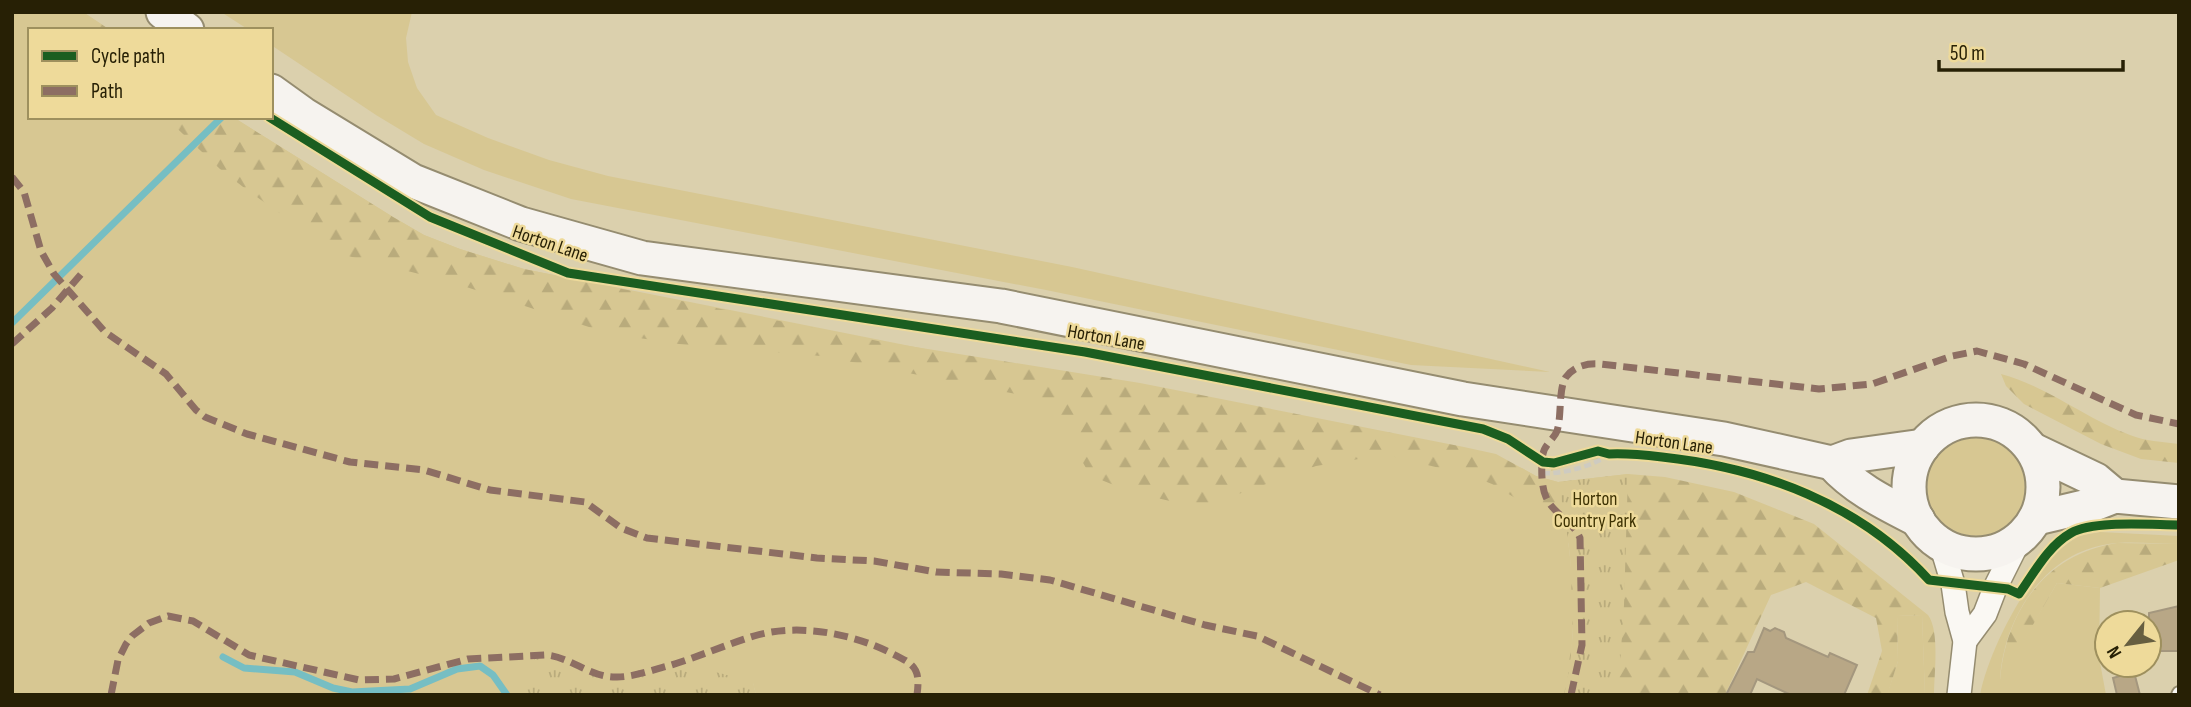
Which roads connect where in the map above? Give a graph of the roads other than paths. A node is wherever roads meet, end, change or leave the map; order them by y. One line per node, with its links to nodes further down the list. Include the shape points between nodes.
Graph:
1 (163, 12): 2 (street)
2 (184, 28)
3 (273, 92): 6 (street, Horton Lane, via 413,181 521,224 642,258 1001,306 1463,399 1724,439)
4 (1923, 446): 5 (street, via 1942,429 1966,420 1991,421 2015,432); 6 (street, Horton Lane); 9 (street, via 1909,490)
5 (2033, 450): 7 (street, via 2096,480); 10 (street, via 2042,471 2043,495)
6 (1832, 463): 9 (street, Horton Lane, via 1845,478)
7 (2115, 496): 8 (street); 10 (street)
8 (2179, 502)
9 (1918, 520): 11 (street)
10 (2028, 529): 11 (street, via 1994,552 1967,554); 12 (street, via 1984,614)
11 (1941, 544): 12 (street)
12 (1965, 640): 13 (street)
13 (1959, 695)

